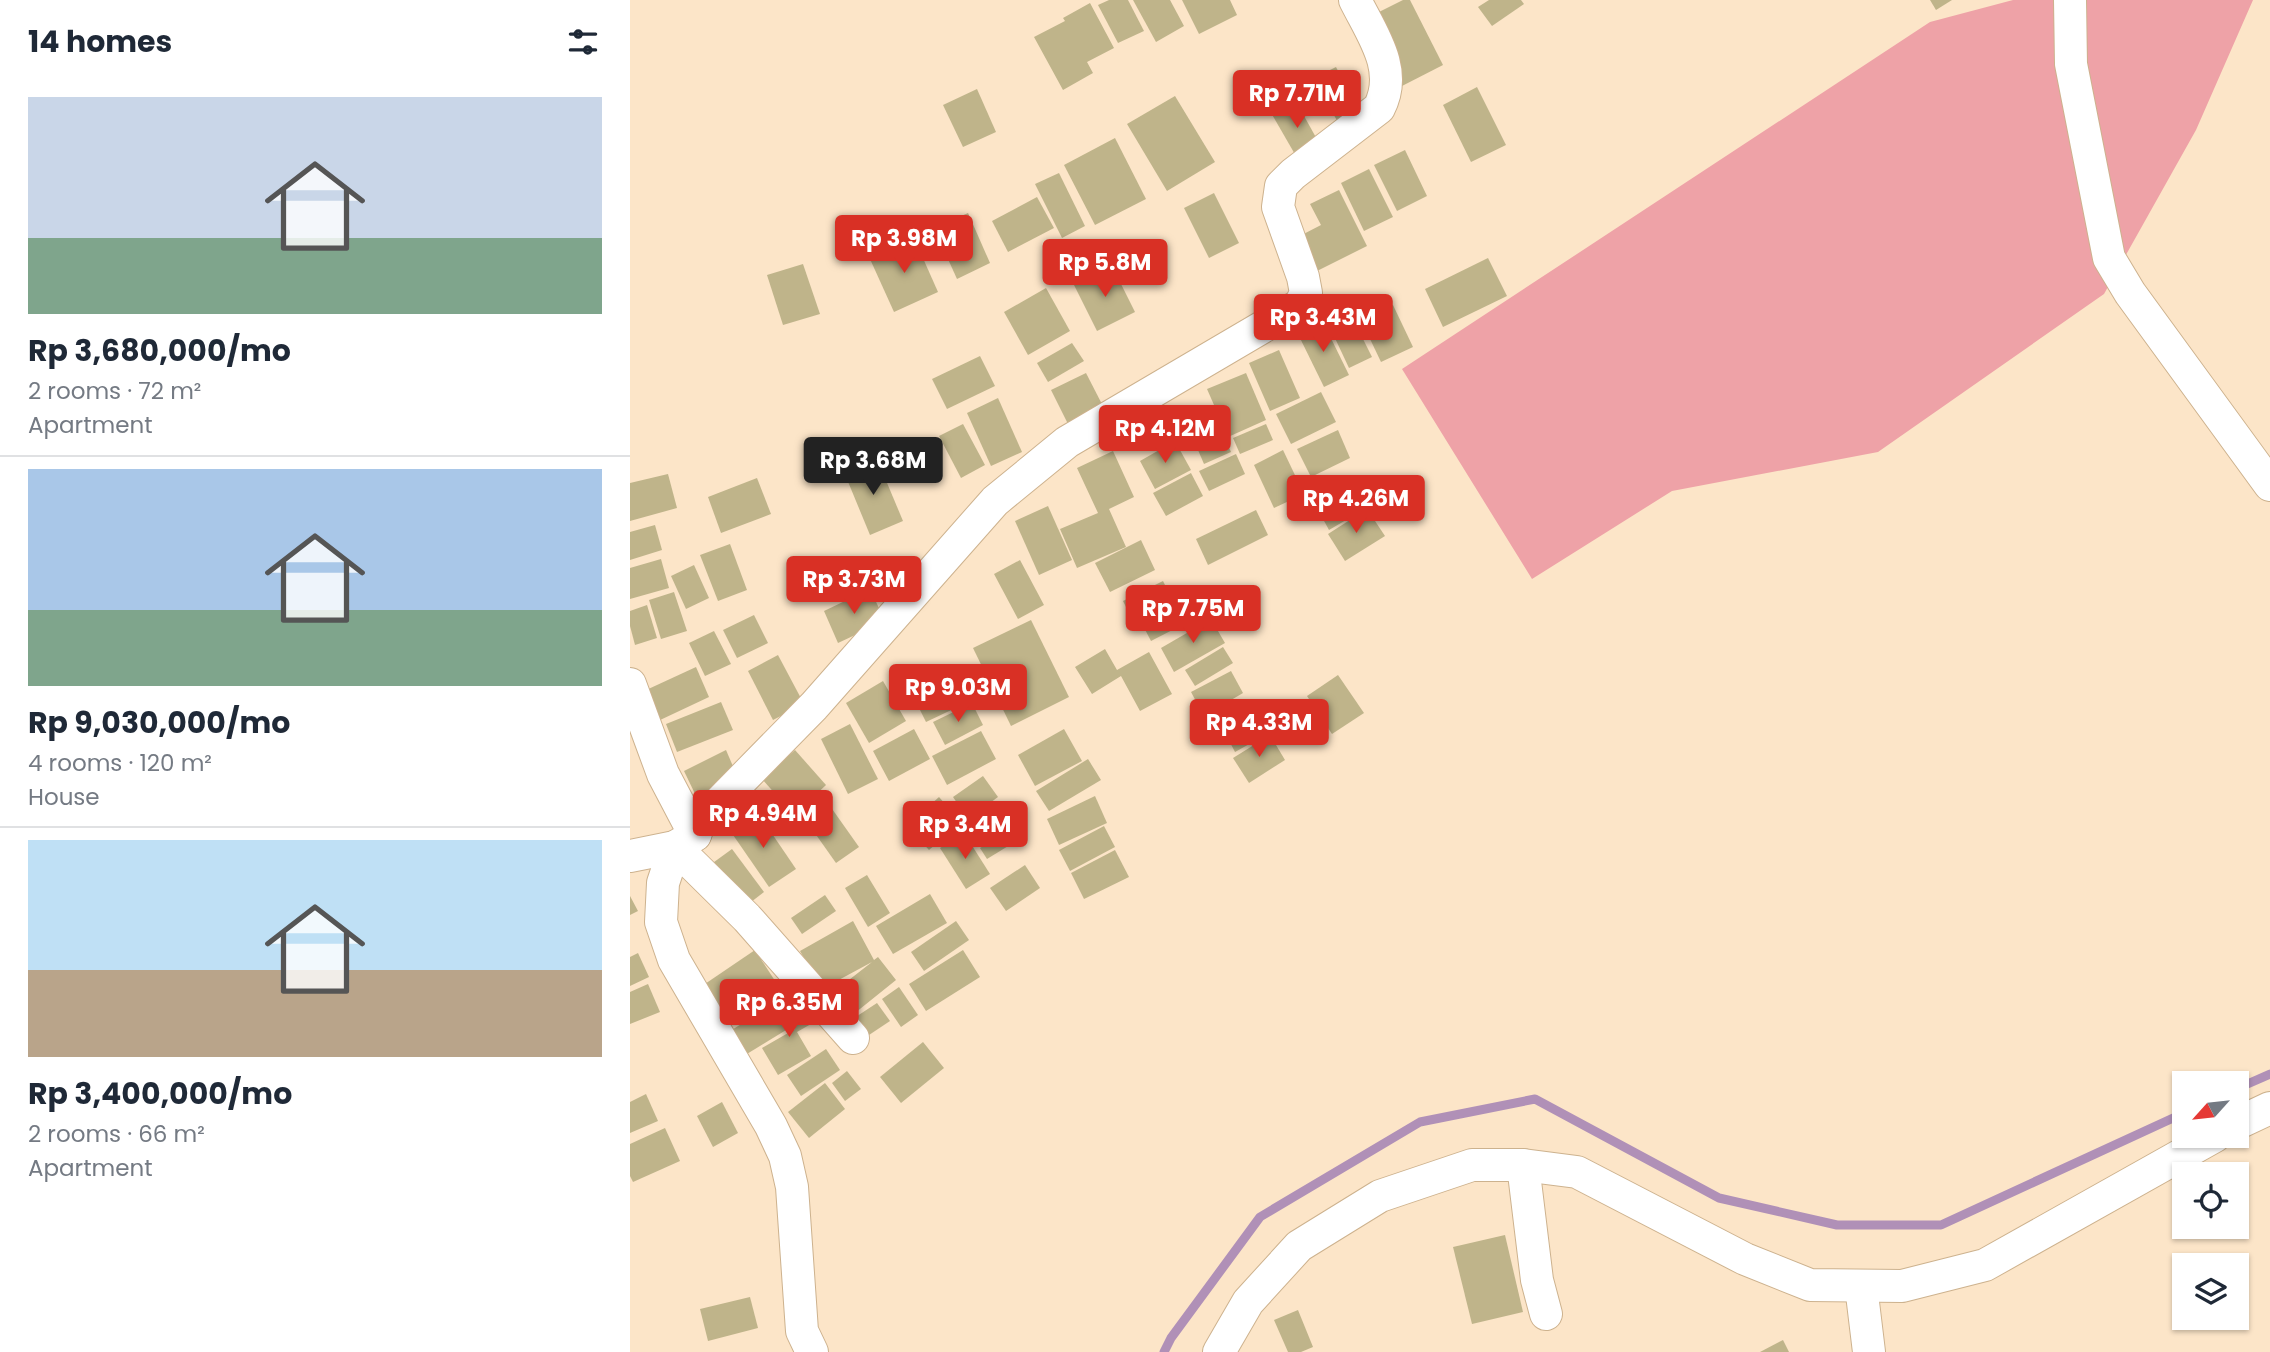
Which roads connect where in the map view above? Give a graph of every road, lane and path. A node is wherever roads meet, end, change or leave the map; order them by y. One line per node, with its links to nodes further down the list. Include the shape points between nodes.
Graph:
1 (1355, 0): 5 (street, via 1384,60 1386,95 1379,108 1281,186 1278,207 1306,293 1300,305 1067,442 995,501 814,706)
2 (2070, 0): 3 (street, via 2071,64 2109,258)
3 (2270, 485)
4 (630, 684): 5 (street)
5 (685, 841): 6 (street); 7 (street); 14 (street, via 663,883 661,922 674,960 785,1156 792,1187 802,1331)
6 (630, 856)
7 (853, 1038)
8 (2270, 1108): 9 (street)
9 (2249, 1118)
10 (2194, 1148): 12 (street, via 1986,1265 1902,1286)
11 (1523, 1165): 12 (street, via 1577,1172 1745,1259 1810,1285); 13 (street); 15 (street, via 1472,1165 1368,1203 1299,1246 1248,1302)
12 (1861, 1286): 16 (street)
13 (1546, 1314)
14 (812, 1352)
15 (1219, 1352)
16 (1869, 1352)

